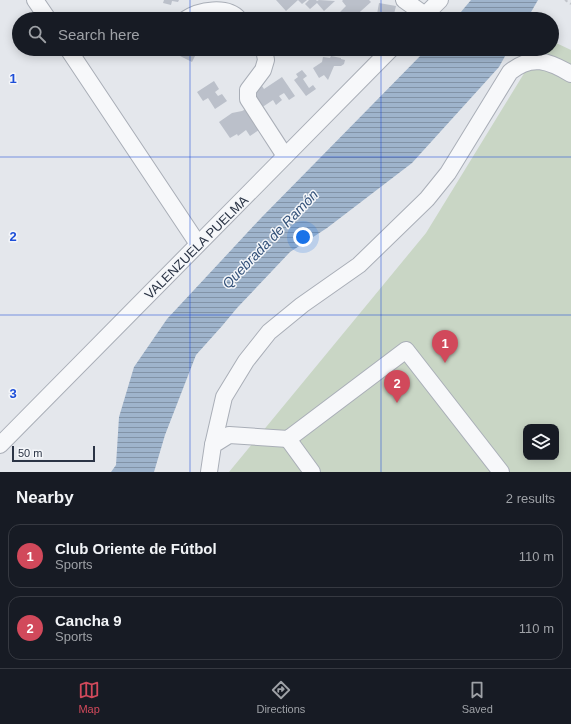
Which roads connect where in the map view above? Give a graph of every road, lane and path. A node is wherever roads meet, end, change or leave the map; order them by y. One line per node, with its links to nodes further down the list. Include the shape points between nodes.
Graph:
1 (35, 0): 6 (street)
2 (404, 0): 9 (street)
3 (440, 0): 10 (street)
4 (565, 0): 5 (path)
5 (571, 4)
6 (43, 12)
7 (202, 12): 8 (street)
8 (226, 12)
9 (417, 12)
10 (428, 12)
11 (73, 56): 16 (street)
12 (265, 56): 15 (street, via 263,70 248,90 248,99)
13 (384, 56): 15 (street, VALENZUELA PUELMA)
14 (571, 74): 19 (street, via 561,68 534,61 519,65 510,72 448,173 427,199 358,265 302,305 270,332 251,355 224,397)
15 (285, 156): 16 (street, VALENZUELA PUELMA)
16 (198, 244): 18 (street, VALENZUELA PUELMA)
17 (288, 439): 19 (street, via 229,435); 21 (street); 22 (street, via 406,350)
18 (0, 445)
19 (213, 445): 20 (street)
20 (209, 472)
21 (312, 472)
22 (501, 472)

